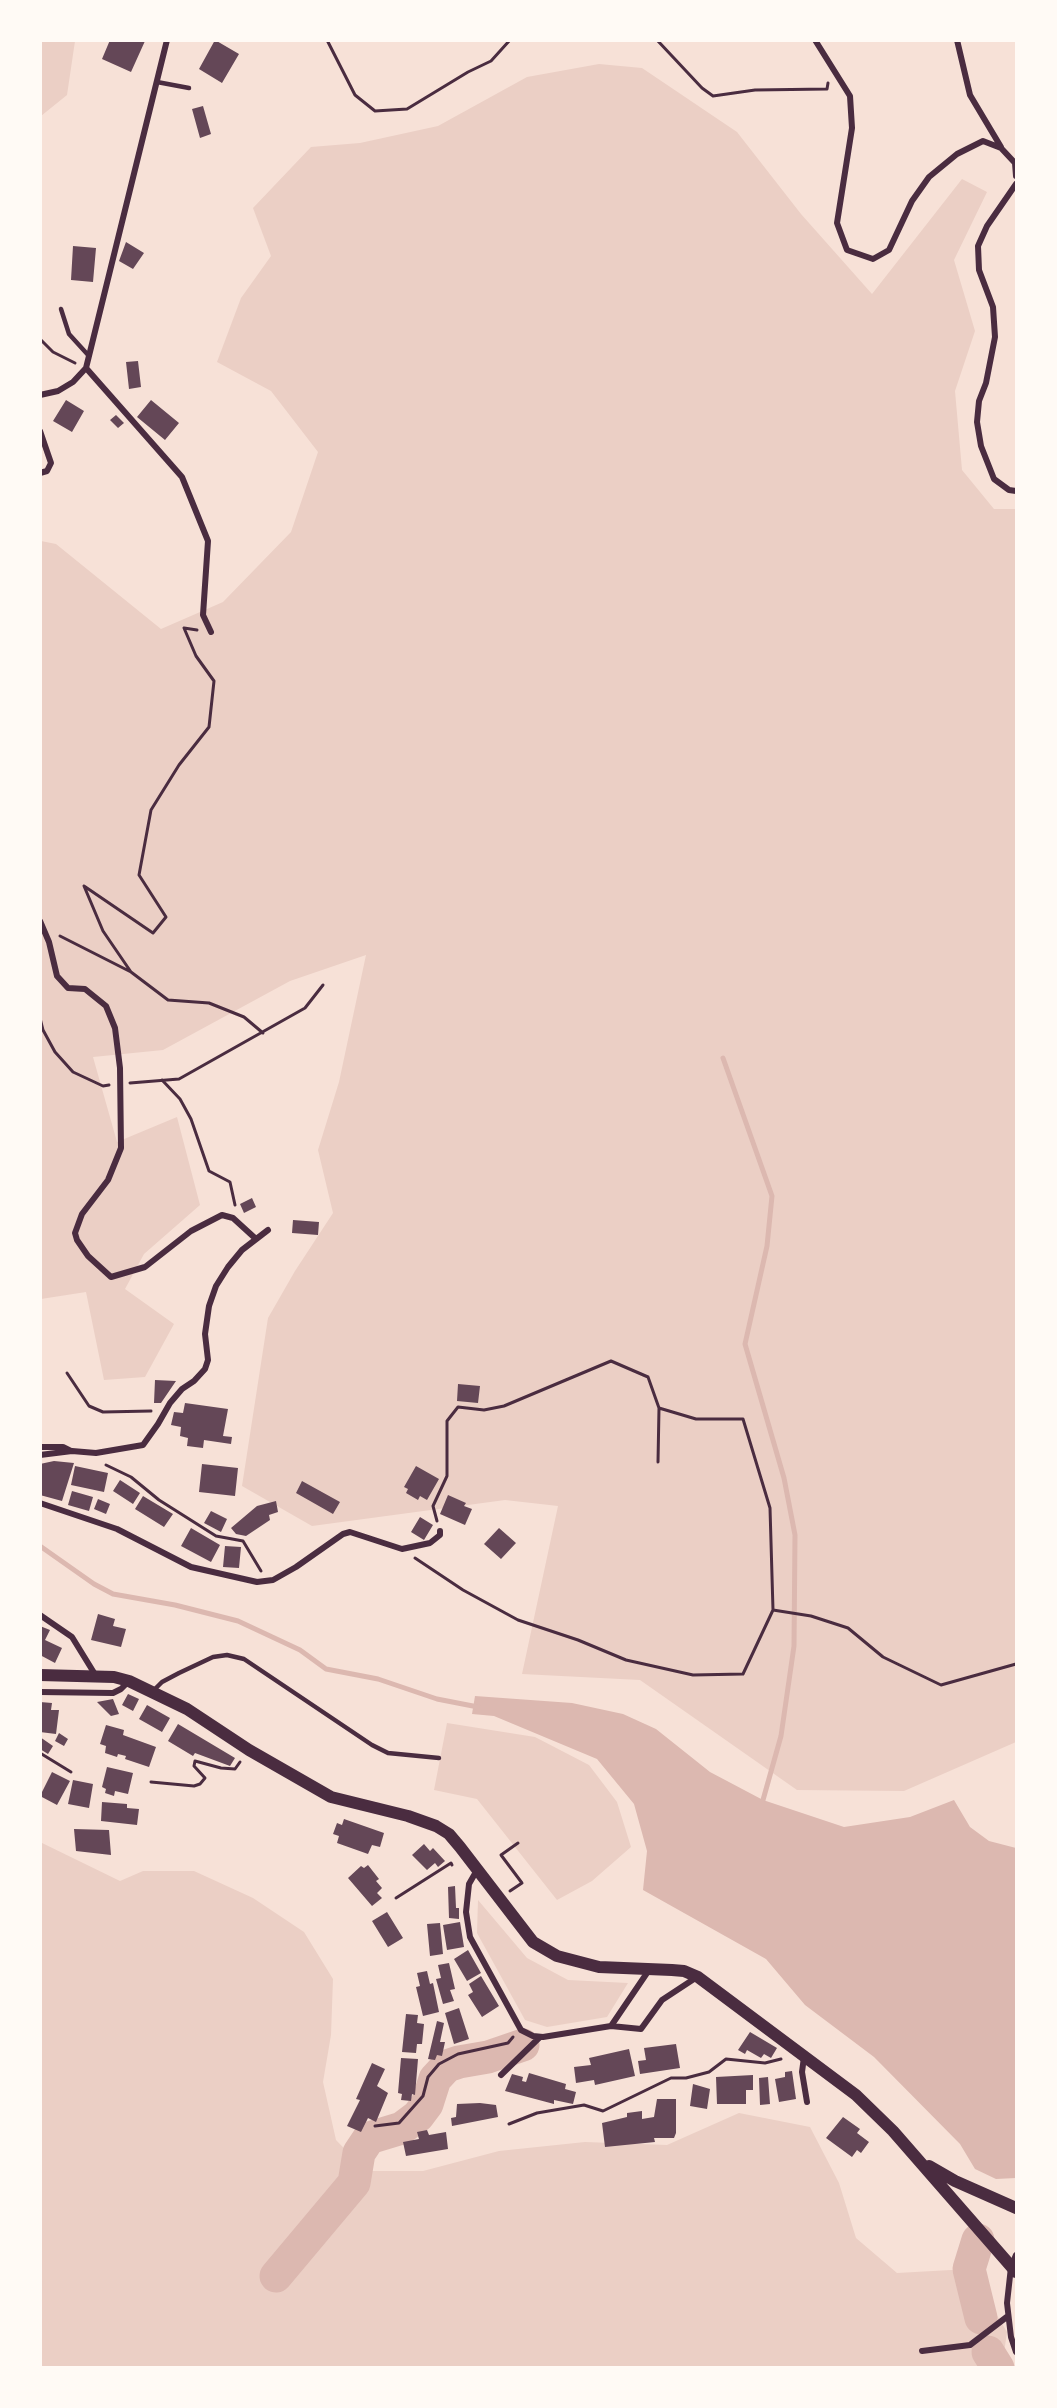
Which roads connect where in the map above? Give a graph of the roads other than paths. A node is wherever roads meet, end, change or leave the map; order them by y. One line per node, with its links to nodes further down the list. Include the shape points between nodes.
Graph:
1 (167, 40): 4 (street)
2 (815, 40): 6 (street, via 850,96 852,128 837,223 847,250 873,259 889,250 912,201 929,177 957,154 983,141)
3 (957, 40): 6 (street, via 970,95)
4 (157, 82): 5 (lane); 10 (street)
5 (189, 88)
6 (1001, 148): 7 (street, via 1015,163)
7 (1017, 176)
8 (1017, 184): 15 (street, via 987,226 978,246 980,270 993,307 995,337 977,422 981,446 994,479)
9 (61, 309): 10 (lane, via 69,334)
10 (89, 356): 11 (street)
11 (86, 368): 12 (street, via 58,391); 16 (street, via 182,477 208,541 203,615)
12 (40, 395)
13 (40, 431): 14 (street, via 51,463 47,471)
14 (40, 473)
15 (1017, 491)
16 (211, 632)
17 (40, 921): 19 (street, via 57,976 68,988 85,989 106,1006 116,1028 121,1148 108,1180 82,1214 75,1233 88,1256 111,1277 133,1272 191,1230 222,1215 233,1218)
18 (268, 1230): 19 (street)
19 (256, 1239): 21 (street, via 242,1250 216,1286 205,1334 205,1369 182,1389 143,1445 96,1453)
20 (40, 1447): 21 (street)
21 (72, 1451): 22 (street)
22 (40, 1455)
23 (40, 1503): 24 (street, via 117,1529 191,1567 257,1582 273,1580 350,1532 402,1549 430,1542)
24 (440, 1531)
25 (40, 1614): 27 (street, via 72,1637)
26 (40, 1675): 27 (main road)
27 (97, 1677): 28 (main road)
28 (129, 1681): 29 (main road); 30 (street, via 113,1693)
29 (153, 1691): 31 (lane, via 179,1673 213,1657 227,1655 244,1659 388,1753); 32 (main road, via 331,1797 436,1826 449,1834)
30 (40, 1692)
31 (439, 1758)
32 (477, 1870): 33 (main road, via 533,1942 557,1956 599,1967); 36 (street, via 469,1884 466,1912 470,1937 521,2030)
33 (649, 1969): 34 (main road, via 684,1971); 35 (street)
34 (698, 1977): 35 (street, via 662,2000 641,2030); 37 (main road)
35 (611, 2026): 36 (street)
36 (540, 2037): 38 (street)
37 (800, 2053): 39 (street); 40 (main road, via 856,2095)
38 (501, 2075)
39 (807, 2102)
40 (918, 2159): 41 (main road, via 955,2181); 42 (main road)
41 (1017, 2208)
42 (1015, 2265): 43 (street)
43 (1008, 2316): 44 (street, via 970,2345); 45 (street)
44 (922, 2351)
45 (1017, 2352)

